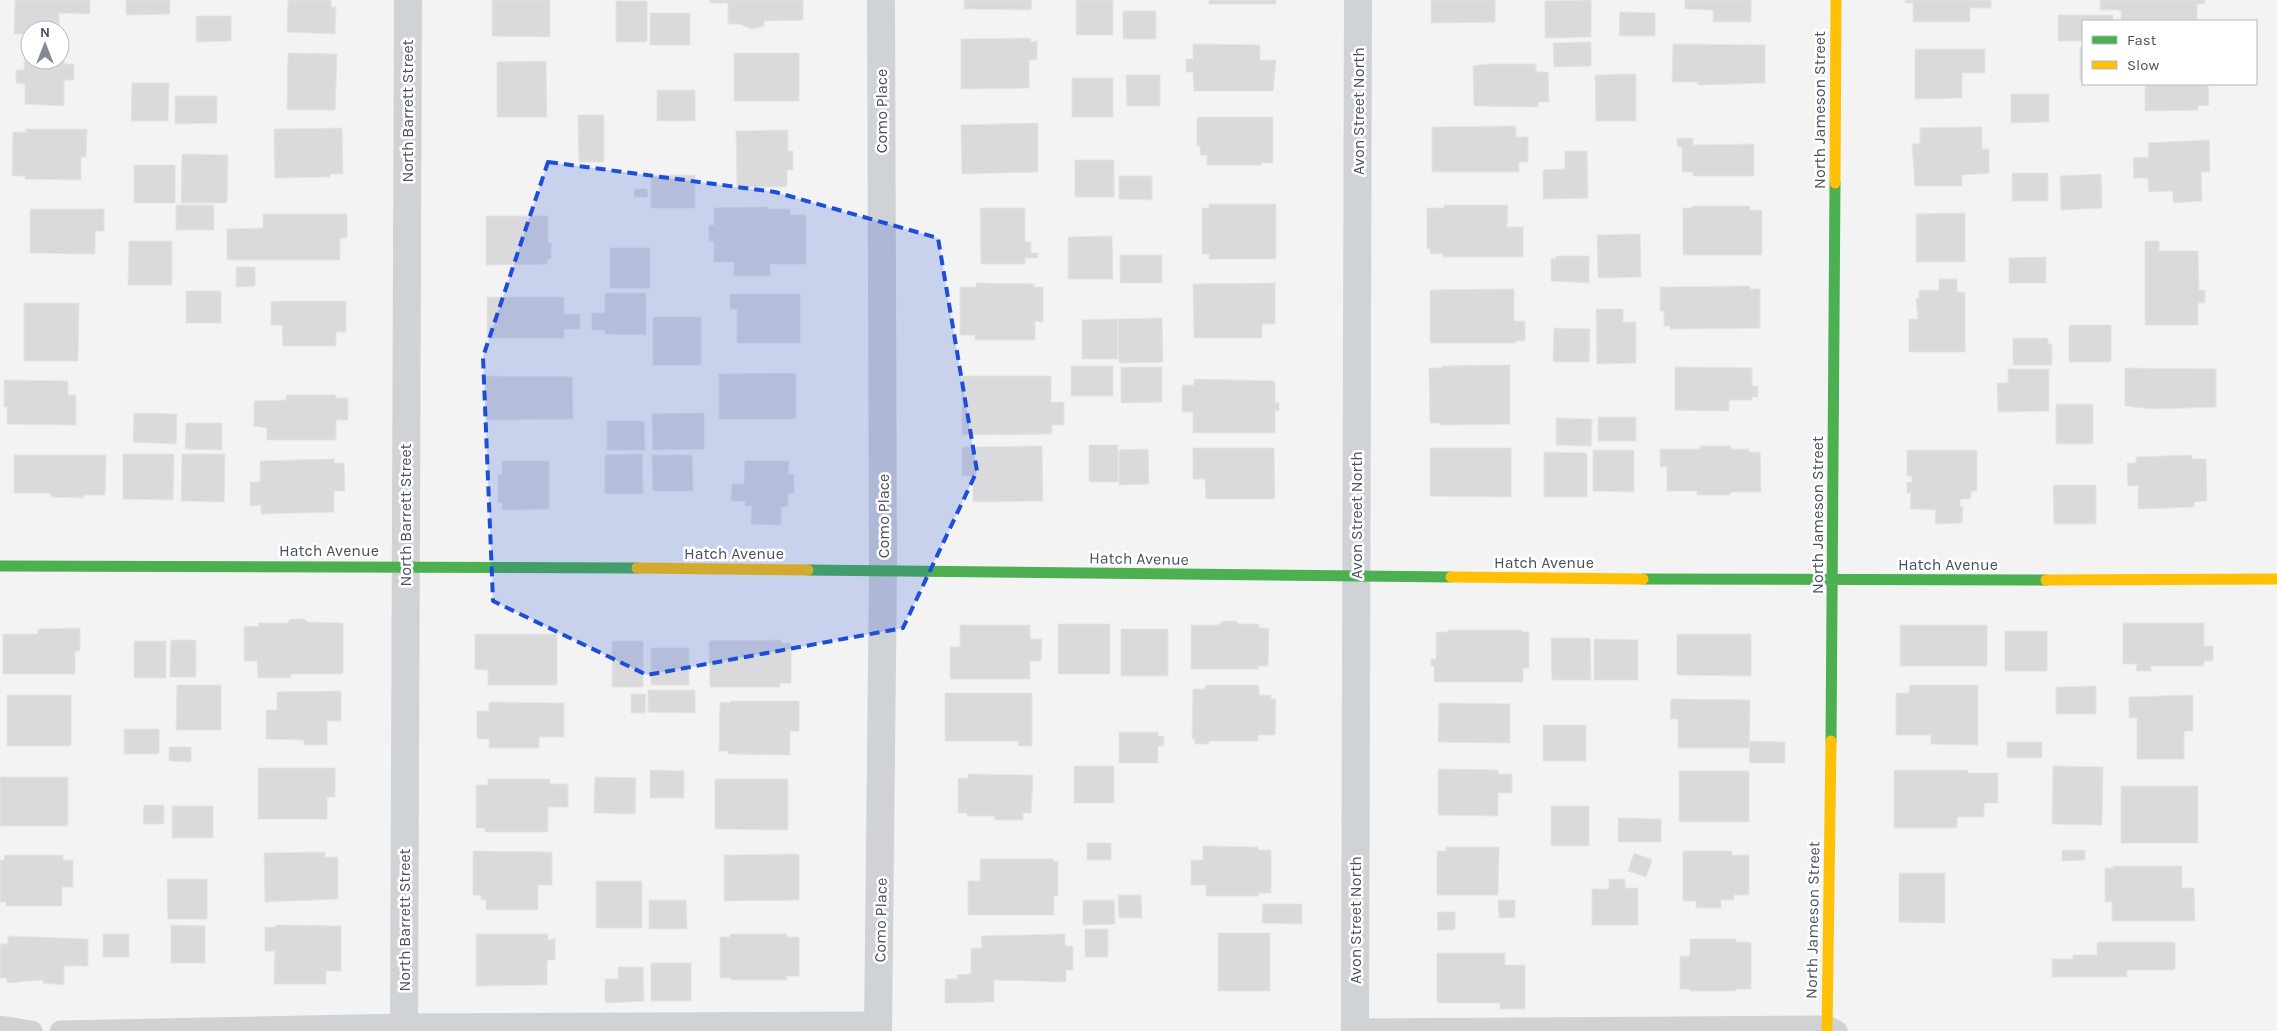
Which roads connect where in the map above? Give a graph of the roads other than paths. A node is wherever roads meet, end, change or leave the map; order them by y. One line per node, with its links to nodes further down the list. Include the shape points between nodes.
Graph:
1 (408, 0): 6 (street, North Barrett Street)
2 (881, 0): 7 (street, Como Place)
3 (1358, 0): 8 (street, Avon Street North)
4 (1836, 0): 10 (street, North Jameson Street)
5 (0, 566): 6 (street, Hatch Avenue)
6 (405, 566): 7 (street, Hatch Avenue); 13 (street, North Barrett Street)
7 (883, 571): 8 (street, Hatch Avenue); 12 (street, Como Place)
8 (1356, 577): 10 (street, Hatch Avenue); 15 (street, Avon Street North)
9 (2277, 579): 10 (street, Hatch Avenue)
10 (1833, 581): 14 (street, North Jameson Street)
11 (0, 1026): 16 (lane)
12 (878, 1027): 13 (lane)
13 (404, 1028): 17 (lane)
14 (1830, 1029): 15 (lane)
15 (1355, 1030)
16 (32, 1031)
17 (60, 1031)

